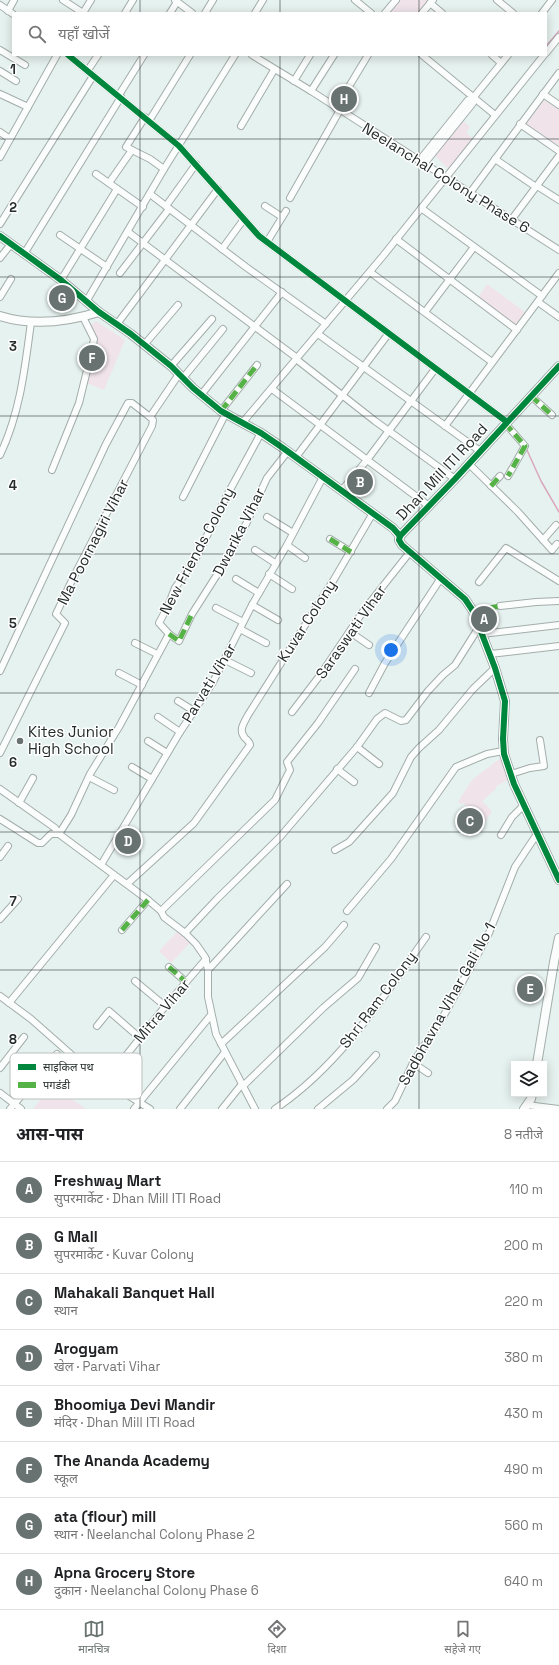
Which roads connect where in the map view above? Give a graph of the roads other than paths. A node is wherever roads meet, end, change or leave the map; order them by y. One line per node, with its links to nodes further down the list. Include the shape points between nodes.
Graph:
1 (14, 0): 14 (street)
2 (63, 0): 15 (street)
3 (91, 0): 16 (street)
4 (133, 0): 17 (street)
5 (213, 0): 20 (street)
6 (263, 0): 21 (street)
7 (355, 0): 22 (street)
8 (396, 0): 23 (street)
9 (497, 0): 26 (street)
10 (552, 0): 27 (street)
11 (176, 1): 18 (street); 19 (street)
12 (431, 2): 24 (street); 25 (street)
13 (0, 5): 14 (street)
14 (10, 12)
15 (81, 12)
16 (84, 12)
17 (126, 12)
18 (170, 12)
19 (191, 12)
20 (206, 12)
21 (257, 12)
22 (370, 12)
23 (386, 12)
24 (423, 12)
25 (441, 12)
26 (512, 12)
27 (543, 12)
28 (559, 37): 30 (street)
29 (0, 50): 46 (street)
30 (547, 52)
31 (56, 56): 60 (street)
32 (69, 56): 47 (street)
33 (97, 56): 47 (street)
34 (143, 56): 57 (street)
35 (189, 56): 63 (street)
36 (234, 56): 68 (street)
37 (253, 56): 48 (street, Neelanchal Colony Phase 6)
38 (309, 56): 53 (street)
39 (333, 56): 54 (street)
40 (367, 56): 61 (street)
41 (423, 56): 58 (street)
42 (493, 56): 45 (street)
43 (507, 56): 45 (street)
44 (543, 56): 62 (street)
45 (502, 63): 58 (street)
46 (25, 65)
47 (88, 70): 51 (street)
48 (274, 70): 53 (street, Neelanchal Colony Phase 6); 65 (street)
49 (0, 71): 52 (street)
50 (559, 73): 56 (street)
51 (93, 76): 57 (street); 95 (street)
52 (16, 81)
53 (294, 81): 54 (street, Neelanchal Colony Phase 6)
54 (311, 91): 61 (street, Neelanchal Colony Phase 6)
55 (0, 94): 60 (street)
56 (543, 94): 59 (street); 64 (street)
57 (120, 96): 63 (street); 108 (street)
58 (473, 98): 62 (street); 74 (street, via 473,103)
59 (559, 105)
60 (28, 108): 67 (street)
61 (338, 109): 74 (street, Neelanchal Colony Phase 6); 85 (street)
62 (495, 115): 78 (street)
63 (147, 119): 68 (street); 69 (street, via 126,147)
64 (520, 124): 70 (street); 73 (street)
65 (241, 126)
66 (0, 132): 67 (street)
67 (10, 139): 72 (street)
68 (179, 146): 75 (street); 76 (street)
69 (132, 150): 76 (street); 79 (street)
70 (559, 151)
71 (559, 156): 80 (street)
72 (0, 157)
73 (495, 158): 80 (street); 83 (street)
74 (421, 163): 78 (street, Neelanchal Colony Phase 6)
75 (196, 164): 82 (street); 89 (street)
76 (164, 169): 84 (street)
77 (96, 174): 79 (street)
78 (445, 178): 83 (street, Neelanchal Colony Phase 6); 90 (street)
79 (109, 183): 81 (street)
80 (536, 186): 86 (street); 94 (street)
81 (117, 189): 88 (street); 106 (street)
82 (218, 189): 93 (street); 96 (street)
83 (470, 193): 94 (street, Neelanchal Colony Phase 6)
84 (150, 194): 88 (street); 89 (street)
85 (290, 198)
86 (559, 200)
87 (265, 206): 92 (street)
88 (142, 207): 97 (street)
89 (167, 208): 96 (street); 102 (street)
90 (421, 208): 100 (street); 104 (street)
91 (286, 211): 92 (street)
92 (282, 218): 101 (street)
93 (244, 219): 101 (street); 105 (street)
94 (512, 219): 107 (street, Neelanchal Colony Phase 6)
95 (0, 224)
96 (191, 226): 105 (street); 110 (street)
97 (128, 232): 102 (street); 111 (street)
98 (60, 234): 106 (street)
99 (0, 236): 103 (street)
100 (396, 239): 112 (street); 117 (street)
101 (267, 242): 121 (street)
102 (142, 243): 110 (street); 113 (street)
103 (11, 244): 108 (street); 109 (street)
104 (474, 247): 117 (street); 120 (street)
105 (222, 248): 118 (street)
106 (80, 249): 111 (street); 116 (street)
107 (559, 250)
108 (24, 254): 116 (street)
109 (0, 258)
110 (166, 260): 131 (street); 133 (street)
111 (107, 267): 122 (street)
112 (370, 272): 121 (street); 125 (street)
113 (120, 273)
114 (559, 273): 120 (street)
115 (11, 279): 119 (street)
116 (61, 280): 122 (street)
117 (450, 280): 125 (street); 135 (street)
118 (282, 292): 132 (street); 133 (street)
119 (0, 297)
120 (540, 299): 128 (street); 135 (street)
121 (345, 301): 132 (street); 145 (street)
122 (86, 302): 124 (street)
123 (178, 305): 138 (street)
124 (99, 312): 127 (street); 131 (street)
125 (425, 312): 140 (street)
126 (0, 316): 130 (street, via 15,321)
127 (83, 317): 130 (street); 168 (street, via 94,339 92,350 79,403)
128 (559, 317)
129 (212, 319): 142 (street)
130 (31, 322): 164 (street, via 16,413)
131 (117, 324): 138 (street)
132 (326, 324): 136 (street)
133 (256, 327): 139 (street); 149 (street)
134 (223, 329): 146 (street, Ma Poornagiri Vihar)
135 (517, 330): 140 (street)
136 (318, 334): 139 (street); 144 (street)
137 (386, 337): 144 (street)
138 (144, 344): 142 (street)
139 (296, 359): 147 (street); 150 (street)
140 (492, 362): 148 (street)
141 (257, 365): 153 (street)
142 (171, 366): 146 (street)
143 (559, 366): 151 (street, Dhan Mill ITI Road)
144 (365, 367): 150 (street); 152 (street)
145 (435, 369): 148 (street); 152 (street)
146 (181, 376): 149 (street); 155 (street, Ma Poornagiri Vihar)
147 (272, 389): 156 (street); 158 (street)
148 (468, 394): 157 (street); 159 (street)
149 (201, 395): 153 (street)
150 (342, 396): 158 (street); 160 (street)
151 (531, 396): 154 (street); 157 (street, Dhan Mill ITI Road)
152 (411, 401): 159 (street); 160 (street)
153 (224, 412): 156 (street); 175 (street)
154 (552, 414)
155 (150, 416): 218 (street, via 132,403 128,403 106,444); 232 (street, Ma Poornagiri Vihar, via 153,420 152,426 56,614 65,623)
156 (243, 422): 161 (street)
157 (506, 422): 163 (street, Dhan Mill ITI Road); 170 (street, via 525,446)
158 (320, 425): 165 (street); 166 (street)
159 (445, 426): 163 (street)
160 (388, 430): 166 (street); 172 (street)
161 (261, 433): 162 (street); 208 (street, New Friends Colony, via 196,558 175,588 159,623)
162 (288, 451): 165 (street); 208 (street, Dwarika Vihar, via 267,478 246,524 192,614 179,641)
163 (480, 451): 167 (street, Dhan Mill ITI Road)
164 (0, 455)
165 (296, 457): 171 (street)
166 (367, 460): 174 (street); 176 (street)
167 (469, 464): 172 (street, Dhan Mill ITI Road); 173 (street)
168 (52, 470)
169 (500, 476): 173 (street)
170 (508, 476)
171 (323, 477): 174 (street); 180 (street, Parvati Vihar)
172 (455, 479): 176 (street, Dhan Mill ITI Road)
173 (491, 486): 183 (street)
174 (342, 490): 177 (street)
175 (184, 497)
176 (429, 506): 181 (street, Dhan Mill ITI Road)
177 (374, 513): 181 (street); 187 (street, Kuvar Colony)
178 (267, 517): 180 (street)
179 (556, 525): 183 (street)
180 (293, 533): 185 (street, Parvati Vihar)
181 (400, 536): 188 (street, Dhan Mill ITI Road, via 402,545)
182 (330, 539): 187 (street)
183 (543, 540): 184 (street, via 552,550)
184 (557, 544)
185 (286, 545): 189 (street); 190 (street, Parvati Vihar)
186 (255, 550): 190 (street)
187 (351, 552): 256 (street, Kuvar Colony, via 248,715 241,729 250,746 194,823)
188 (410, 552): 192 (street, Dhan Mill ITI Road); 207 (street, Saraswati Vihar)
189 (305, 558)
190 (275, 563): 191 (street, Parvati Vihar)
191 (269, 574): 196 (street); 197 (street, Parvati Vihar)
192 (441, 578): 206 (street, Dhan Mill ITI Road, via 465,599 474,611); 222 (street)
193 (236, 579): 197 (street)
194 (559, 581): 195 (street, via 506,548)
195 (479, 582)
196 (292, 589)
197 (259, 593): 199 (street, Parvati Vihar)
198 (559, 601): 200 (street)
199 (252, 605): 202 (street); 203 (street, Parvati Vihar)
200 (500, 606)
201 (216, 608): 203 (street)
202 (278, 620)
203 (243, 622): 205 (street, Parvati Vihar)
204 (559, 625): 206 (street)
205 (240, 630): 210 (street); 215 (street, Parvati Vihar)
206 (480, 631): 214 (street, Dhan Mill ITI Road); 230 (street, via 455,665 443,674 406,720 401,721 385,713 377,719)
207 (350, 632): 211 (street); 225 (street, Saraswati Vihar)
208 (169, 634): 213 (street, New Friends Colony)
209 (135, 643): 213 (street)
210 (266, 643)
211 (369, 645)
212 (559, 646): 214 (street)
213 (157, 654): 221 (street, New Friends Colony)
214 (490, 654): 216 (street, Dhan Mill ITI Road)
215 (225, 660): 220 (street); 224 (street, Parvati Vihar, via 214,682)
216 (495, 668): 231 (street, Dhan Mill ITI Road, via 506,701); 251 (street, via 473,689 439,730 419,748 393,793 349,842)
217 (355, 669): 260 (street, via 288,762 290,770 275,800)
218 (0, 671)
219 (119, 673): 221 (street)
220 (251, 673)
221 (142, 685): 238 (street, New Friends Colony)
222 (369, 693)
223 (178, 701): 224 (street)
224 (194, 711): 227 (street, Parvati Vihar)
225 (292, 712)
226 (158, 717): 227 (street)
227 (180, 732): 233 (street, Parvati Vihar)
228 (540, 740): 237 (street, via 544,766)
229 (148, 742): 233 (street)
230 (357, 747): 234 (street); 236 (street)
231 (503, 751): 237 (street, Dhan Mill ITI Road); 261 (street, via 487,754 456,767 392,859)
232 (0, 753)
233 (167, 753): 240 (street, Parvati Vihar)
234 (379, 764)
235 (132, 767): 240 (street)
236 (337, 769): 241 (street); 265 (street, via 280,837)
237 (511, 774): 245 (street, Dhan Mill ITI Road)
238 (89, 777): 243 (street); 247 (street, New Friends Colony)
239 (33, 778): 244 (street)
240 (152, 779): 253 (street, Parvati Vihar)
241 (354, 782)
242 (0, 789): 244 (street)
243 (114, 790)
244 (19, 802): 247 (street, via 55,828)
245 (524, 805): 248 (street, Dhan Mill ITI Road); 249 (street)
246 (0, 819): 247 (street, via 38,843 42,843 51,834)
247 (59, 834): 253 (street)
248 (538, 834): 255 (street, Dhan Mill ITI Road); 289 (street, Sadbhavna Vihar Gali No 1, via 515,867 480,950 444,1015)
249 (501, 835)
250 (8, 846): 252 (street)
251 (335, 850)
252 (0, 857)
253 (101, 865): 254 (street)
254 (114, 875): 256 (street); 275 (street)
255 (559, 880)
256 (127, 884): 259 (street)
257 (287, 884): 271 (street)
258 (18, 899): 262 (street)
259 (148, 900): 260 (street); 264 (street)
260 (161, 910): 265 (street, via 164,917)
261 (347, 911)
262 (0, 919)
263 (344, 925): 281 (street, via 325,947)
264 (122, 930)
265 (185, 934): 269 (street)
266 (426, 937): 307 (street, Shri Ram Colony, via 355,1035 326,1065)
267 (559, 938): 288 (street)
268 (376, 947): 292 (street, via 358,978)
269 (206, 959): 271 (street); 273 (street, Mitra Vihar)
270 (169, 967): 273 (street)
271 (208, 970): 277 (street, via 208,997)
272 (135, 981): 276 (street)
273 (186, 982): 276 (street, Mitra Vihar)
274 (0, 996): 275 (street)
275 (9, 1003): 284 (street)
276 (165, 1006): 280 (street, Mitra Vihar)
277 (212, 1015): 281 (street); 295 (street)
278 (98, 1026): 280 (street, via 109,1011)
279 (24, 1037): 283 (street)
280 (140, 1038): 285 (street, Mitra Vihar)
281 (221, 1044): 282 (street)
282 (226, 1052): 292 (street); 304 (street)
283 (12, 1053)
284 (69, 1053)
285 (128, 1053)
286 (10, 1055): 290 (street)
287 (376, 1055): 308 (street, via 353,1080)
288 (538, 1061)
289 (413, 1063): 291 (street); 309 (street, Sadbhavna Vihar Gali No 1, via 395,1101)
290 (0, 1068)
291 (428, 1073)
292 (243, 1085): 305 (street); 306 (street)
293 (0, 1093): 299 (street)
294 (531, 1097): 300 (street)
295 (142, 1098)
296 (134, 1099): 298 (street)
297 (142, 1099): 298 (street)
298 (139, 1102): 302 (street); 303 (street)
299 (14, 1104): 301 (street)
300 (526, 1107): 310 (street)
301 (21, 1109)
302 (134, 1109)
303 (150, 1109)
304 (180, 1109)
305 (222, 1109)
306 (254, 1109)
307 (275, 1109)
308 (318, 1109)
309 (387, 1109)
310 (559, 1109)

